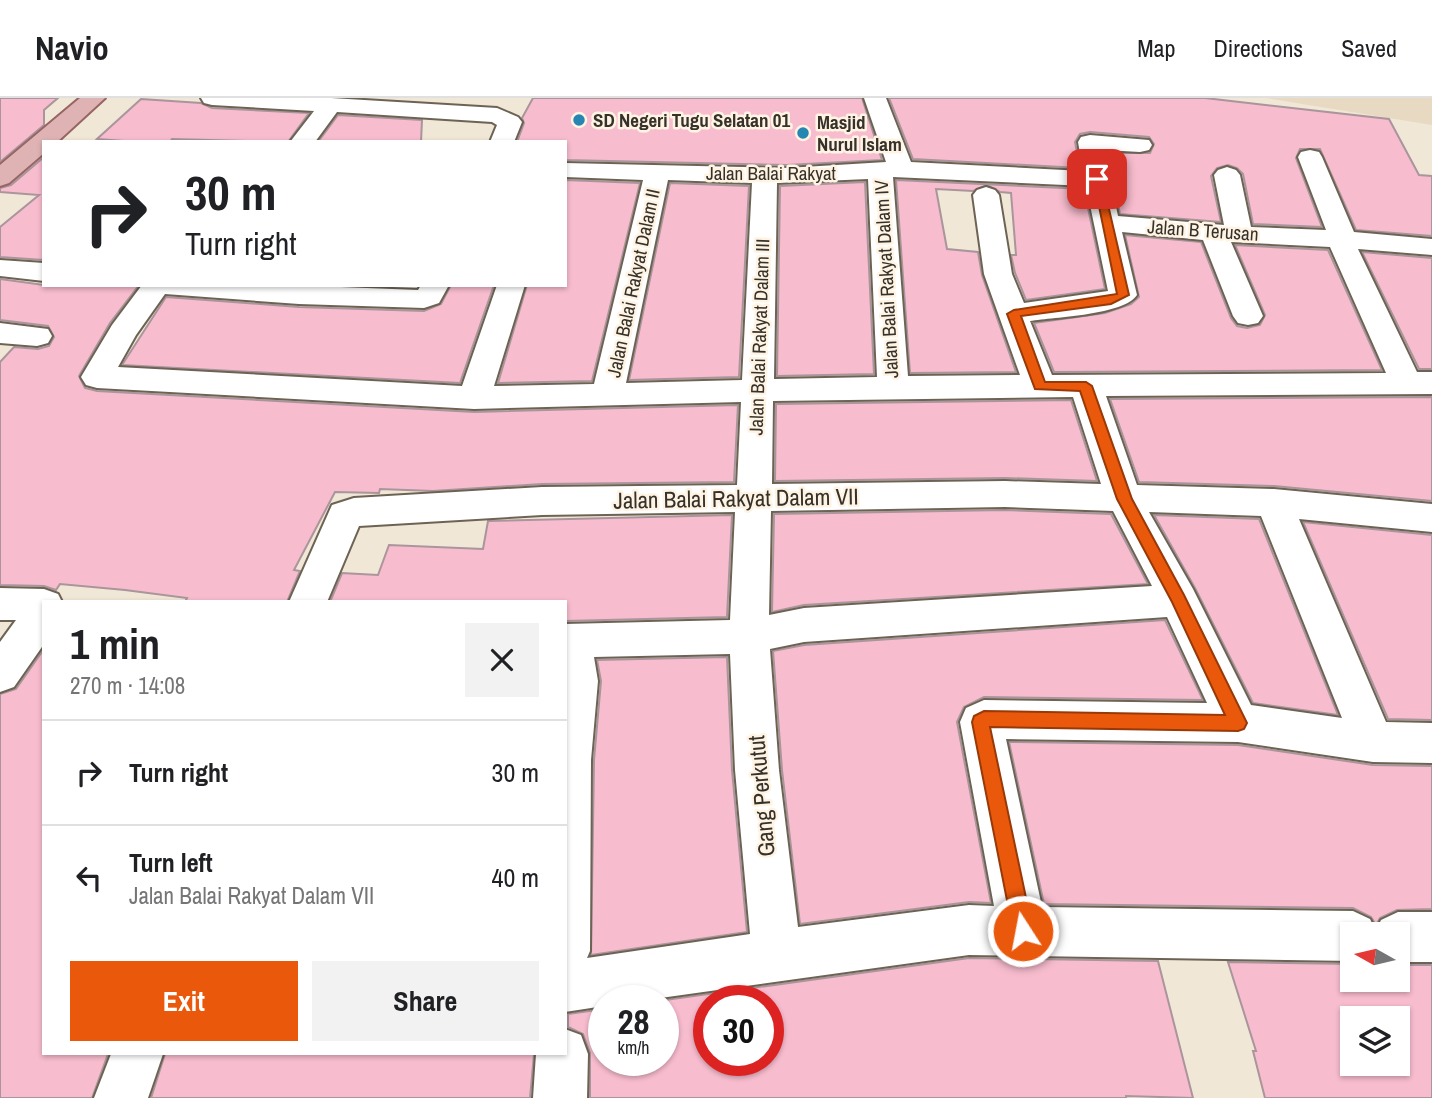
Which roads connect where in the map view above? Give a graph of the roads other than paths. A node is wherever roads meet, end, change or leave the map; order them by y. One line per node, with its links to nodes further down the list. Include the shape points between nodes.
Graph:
1 (94, 98): 8 (main road)
2 (212, 98): 4 (street)
3 (875, 98): 15 (street)
4 (296, 101): 6 (street)
5 (407, 104): 6 (street); 7 (street, via 497,115)
6 (331, 105): 9 (street)
7 (512, 108): 10 (street)
8 (45, 140)
9 (304, 140)
10 (503, 140)
11 (42, 142): 19 (main road)
12 (1140, 145): 20 (street, via 1090,142)
13 (1310, 157): 24 (street)
14 (567, 170): 16 (street, Jalan Balai Rakyat)
15 (891, 170): 17 (street, Jalan Balai Rakyat); 20 (street); 39 (street, Jalan Balai Rakyat Dalam IV)
16 (657, 173): 17 (street, Jalan Balai Rakyat); 41 (street, Jalan Balai Rakyat Dalam II)
17 (765, 175): 40 (street, Jalan Balai Rakyat Dalam III)
18 (1227, 175): 23 (street)
19 (0, 178)
20 (1097, 179): 22 (street)
21 (986, 195): 32 (street, via 993,254)
22 (1106, 223): 23 (street, Jalan B Terusan); 32 (street, via 1123,295)
23 (1227, 232): 24 (street, Jalan B Terusan); 33 (street)
24 (1341, 239): 25 (street, Jalan B Terusan); 36 (street)
25 (1432, 247)
26 (0, 268): 27 (street)
27 (42, 272)
28 (157, 287): 42 (street, via 123,332 97,377)
29 (187, 287): 30 (street, via 424,299)
30 (434, 287)
31 (510, 287): 42 (street)
32 (1014, 314): 37 (street)
33 (1248, 316)
34 (0, 333): 35 (street)
35 (37, 336)
36 (1419, 383): 38 (street)
37 (1040, 386): 38 (street); 39 (street)
38 (1086, 386): 44 (street)
39 (893, 387): 40 (street)
40 (757, 392): 41 (street); 43 (street, Jalan Balai Rakyat Dalam III)
41 (608, 393): 42 (street)
42 (474, 398)
43 (754, 498): 44 (street, Jalan Balai Rakyat Dalam VII, via 1005,494); 47 (street, Jalan Balai Rakyat Dalam VII, via 542,501 347,514); 52 (street, Jalan Balai Rakyat Dalam III)
44 (1124, 499): 45 (street, Jalan Balai Rakyat Dalam VII); 48 (street)
45 (1274, 503): 46 (street, Jalan Balai Rakyat Dalam VII); 56 (street)
46 (1432, 518)
47 (309, 600)
48 (1179, 600): 52 (street, via 804,625); 55 (street)
49 (0, 604): 50 (street)
50 (42, 605)
51 (42, 615): 54 (street)
52 (749, 636): 53 (street); 63 (street, Gang Perkutut, via 757,770)
53 (568, 641): 58 (street, via 577,681)
54 (0, 674)
55 (1238, 723): 56 (street); 59 (street, via 984,719)
56 (1373, 742): 57 (street)
57 (1432, 743)
58 (567, 863)
59 (1023, 931): 60 (street); 63 (street, via 968,930)
60 (1340, 936)
61 (1410, 937): 62 (street)
62 (1432, 937)
63 (777, 955): 64 (street)
64 (567, 987)
65 (136, 1055): 67 (street)
66 (562, 1055): 68 (street)
67 (121, 1098)
68 (559, 1098)

